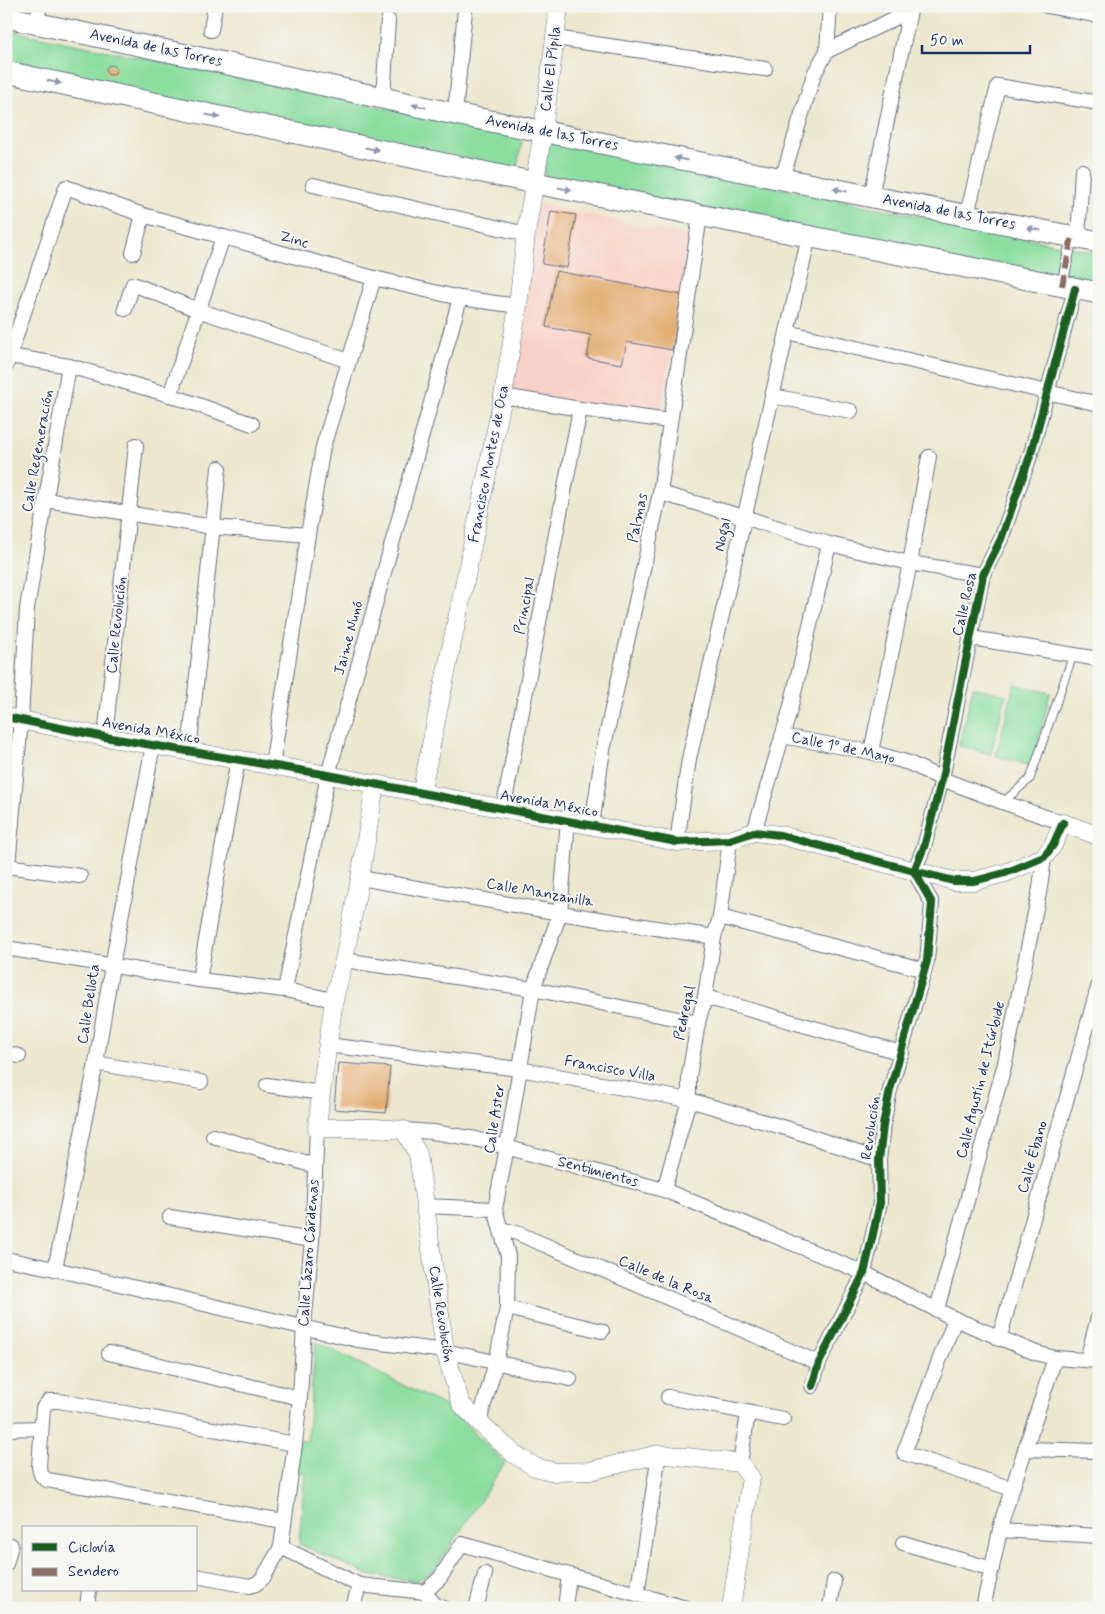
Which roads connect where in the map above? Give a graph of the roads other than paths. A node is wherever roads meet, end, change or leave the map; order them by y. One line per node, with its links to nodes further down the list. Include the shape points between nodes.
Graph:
1 (215, 6): 11 (street)
2 (559, 6): 12 (street, Calle El Pípila)
3 (830, 6): 13 (street)
4 (1047, 6): 8 (street)
5 (910, 9): 13 (street); 24 (street)
6 (465, 10): 18 (street)
7 (38, 15): 9 (main road, Avenida de las Torres); 16 (main road, Avenida de las Torres)
8 (1099, 16)
9 (6, 17)
10 (388, 20): 16 (street)
11 (211, 30)
12 (555, 38): 14 (street); 19 (street, Calle El Pípila)
13 (827, 51): 21 (street, via 814,74)
14 (765, 69)
15 (6, 72): 22 (main road, one-way to 22)
16 (383, 98): 18 (main road, Avenida de las Torres, one-way to 16)
17 (1099, 103): 27 (street, via 998,86)
18 (454, 114): 19 (main road, Avenida de las Torres)
19 (543, 131): 21 (main road, Avenida de las Torres, one-way to 19); 22 (street, Francisco Montes de Oca)
20 (1082, 171): 31 (street)
21 (782, 179): 24 (main road, Avenida de las Torres, one-way to 21)
22 (535, 183): 26 (main road, one-way to 26); 28 (street, Francisco Montes de Oca)
23 (313, 185): 28 (street)
24 (871, 196): 27 (main road, Avenida de las Torres)
25 (143, 215): 30 (street, Zinc); 33 (street); 42 (street, Zinc, via 66,187)
26 (700, 215): 29 (main road); 52 (street, Palmas)
27 (967, 215): 31 (main road, Avenida de las Torres, one-way to 27)
28 (526, 234): 38 (street, Francisco Montes de Oca)
29 (808, 236): 35 (main road); 41 (street, Nogal)
30 (223, 237): 34 (street, Zinc); 40 (street)
31 (1075, 237): 32 (main road, Avenida de las Torres); 35 (street)
32 (1099, 242)
33 (133, 253)
34 (374, 278): 37 (street, Zinc); 43 (street)
35 (1068, 287): 36 (main road); 45 (street, Calle Rosa)
36 (1099, 294)
37 (460, 298): 38 (street, Zinc); 77 (street, Jaime Nunó)
38 (518, 306): 47 (street, Francisco Montes de Oca)
39 (126, 309): 40 (street, via 133,284)
40 (198, 310): 43 (street); 46 (street)
41 (786, 332): 45 (street); 48 (street, Nogal)
42 (8, 361): 44 (street)
43 (348, 361): 62 (street, via 323,447)
44 (69, 366): 46 (street); 58 (street, Calle Regeneración)
45 (1047, 392): 49 (street); 65 (street, Calle Rosa, via 1000,539)
46 (170, 395): 53 (street)
47 (503, 396): 50 (street); 80 (street, Francisco Montes de Oca)
48 (772, 396): 51 (street); 60 (street, Nogal)
49 (1099, 404)
50 (580, 409): 52 (street); 82 (street, Principal)
51 (851, 411)
52 (670, 420): 57 (street, Palmas)
53 (252, 424)
54 (136, 445): 59 (street, Calle Revolución)
55 (929, 457): 64 (street)
56 (219, 468): 61 (street)
57 (660, 493): 60 (street); 85 (street, Palmas, via 603,750)
58 (46, 500): 59 (street); 69 (street, Calle Regeneración, via 27,608)
59 (128, 514): 61 (street); 71 (street, Calle Revolución)
60 (744, 517): 63 (street); 89 (street, Nogal, via 689,759)
61 (213, 527): 62 (street); 73 (street)
62 (308, 535): 76 (street)
63 (829, 544): 64 (street); 70 (street)
64 (910, 562): 65 (street); 74 (street)
65 (983, 575): 66 (street, Calle Rosa)
66 (971, 638): 67 (street); 78 (street, Calle Rosa)
67 (1073, 655): 68 (street); 81 (lane, via 1030,779)
68 (1099, 659)
69 (14, 719): 71 (street, Avenida México); 91 (street, Calle Regeneración)
70 (782, 736): 74 (street, Calle 1º de Mayo); 86 (street)
71 (105, 737): 72 (street, Avenida México)
72 (153, 745): 73 (street, Avenida México); 100 (street, Calle Bellota)
73 (190, 752): 75 (street, Avenida México)
74 (871, 752): 78 (street, Calle 1º de Mayo, via 909,763)
75 (238, 759): 76 (street, Avenida México); 102 (street)
76 (272, 766): 77 (street, Avenida México)
77 (328, 775): 79 (street, Avenida México); 105 (street, Jaime Nunó)
78 (942, 779): 81 (street, Calle 1º de Mayo); 92 (street, Calle Rosa)
79 (375, 785): 80 (street, Avenida México); 94 (street, Calle Lázaro Cárdenas)
80 (421, 794): 82 (street, Avenida México)
81 (1002, 802): 84 (street, Calle 1º de Mayo)
82 (503, 810): 83 (street, Avenida México)
83 (568, 821): 85 (street, Avenida México); 95 (street, Calle Aster)
84 (1063, 823): 87 (street, Calle 1º de Mayo); 90 (street)
85 (592, 825): 89 (street, Avenida México)
86 (754, 832): 88 (street, Avenida México); 92 (street, Avenida México, via 780,835)
87 (1099, 836)
88 (730, 840): 89 (street, Avenida México); 96 (street, Pedregal)
89 (677, 842)
90 (1044, 857): 92 (street, Avenida México, via 974,881); 133 (street, Calle Agustín de Itúrbide, via 1005,1063)
91 (7, 866): 93 (street)
92 (914, 872): 101 (street, Revolución, via 932,903)
93 (80, 876)
94 (360, 878): 95 (street, Calle Manzanilla); 99 (street, Calle Lázaro Cárdenas)
95 (560, 913): 97 (street, Calle Manzanilla); 104 (street, Calle Aster)
96 (720, 917): 97 (street, Pedregal); 101 (street)
97 (714, 937): 106 (street, Pedregal)
98 (6, 948): 100 (street)
99 (344, 960): 104 (street); 107 (street, Calle Lázaro Cárdenas)
100 (112, 966): 102 (street); 111 (street, Calle Bellota)
101 (925, 970): 110 (street, Revolución)
102 (198, 980): 105 (street)
103 (1099, 984): 138 (street, Calle Ébano)
104 (534, 989): 108 (street); 112 (street, Calle Aster)
105 (285, 990): 107 (street)
106 (705, 998): 108 (street, Pedregal); 110 (street)
107 (334, 1000): 109 (street, Calle Lázaro Cárdenas)
108 (698, 1023): 116 (street, Pedregal, via 689,1076)
109 (327, 1045): 112 (street, Francisco Villa); 115 (street, Calle Lázaro Cárdenas)
110 (902, 1053): 121 (street, Revolución, via 890,1090)
111 (96, 1063): 113 (street); 130 (street, Calle Bellota)
112 (519, 1069): 116 (street, Francisco Villa); 120 (street, Calle Aster)
113 (201, 1082)
114 (267, 1085): 115 (street)
115 (321, 1093): 117 (street, Calle Lázaro Cárdenas)
116 (689, 1100): 121 (street, Francisco Villa); 123 (street, Pedregal)
117 (318, 1128): 118 (street, Sentimientos); 122 (street, Calle Lázaro Cárdenas)
118 (404, 1130): 120 (street, Sentimientos, via 433,1132); 124 (street, Calle Revolución, via 418,1154)
119 (213, 1136): 122 (street)
120 (507, 1147): 123 (street, Sentimientos); 125 (street, Calle Aster)
121 (879, 1160): 131 (street, Revolución, via 880,1203)
122 (315, 1166): 128 (street, Calle Lázaro Cárdenas)
123 (664, 1190): 131 (street, Sentimientos)
124 (425, 1206): 125 (street); 139 (street, Calle Revolución)
125 (495, 1209): 127 (street, Calle Aster)
126 (170, 1217): 128 (street)
127 (501, 1229): 132 (street, Calle Aster, via 508,1256); 144 (street, Calle de la Rosa, via 517,1233)
128 (312, 1240): 136 (street, Calle Lázaro Cárdenas)
129 (6, 1259): 130 (street)
130 (55, 1269): 136 (street)
131 (864, 1273): 133 (street, Sentimientos); 144 (street, Revolución)
132 (507, 1308): 137 (street); 143 (street, Calle Aster)
133 (936, 1308): 135 (street, Sentimientos)
134 (1099, 1314): 142 (street)
135 (955, 1319): 138 (street, Sentimientos); 159 (street, via 904,1453)
136 (304, 1326): 139 (street, via 358,1340); 148 (street, Calle Lázaro Cárdenas)
137 (602, 1331)
138 (999, 1339): 141 (street, Sentimientos)
139 (444, 1351): 143 (street); 151 (street, Calle Revolución, via 461,1404)
140 (109, 1353): 148 (street)
141 (1055, 1358): 142 (street, Sentimientos); 155 (street)
142 (1093, 1360)
143 (496, 1362): 145 (street); 151 (street, Calle Aster)
144 (818, 1363): 146 (street, Revolución)
145 (570, 1379)
146 (812, 1386)
147 (668, 1397): 149 (street)
148 (300, 1398): 154 (street, Calle Lázaro Cárdenas)
149 (748, 1413): 150 (street); 158 (street)
150 (783, 1419)
151 (479, 1422): 157 (street, Calle Revolución, via 514,1454 535,1467 555,1472 590,1471)
152 (41, 1428): 153 (street); 154 (street, via 43,1408 49,1401 59,1401); 160 (street, via 39,1467 40,1475 47,1480)
153 (6, 1429)
154 (295, 1444): 160 (street, Calle Lázaro Cárdenas)
155 (1025, 1449): 156 (street); 159 (street)
156 (1099, 1452)
157 (659, 1454): 158 (street, Calle Revolución); 175 (street)
158 (740, 1463): 182 (street, via 751,1478)
159 (1012, 1489): 161 (street)
160 (284, 1521): 165 (street, Calle Lázaro Cárdenas)
161 (1000, 1530): 162 (street); 167 (street)
162 (1099, 1536)
163 (903, 1543): 167 (street)
164 (14, 1545): 166 (street)
165 (281, 1547): 170 (street, via 256,1584 249,1586); 172 (street)
166 (6, 1564)
167 (992, 1569): 184 (street)
168 (485, 1574): 179 (street)
169 (569, 1575): 174 (street, via 462,1544 440,1578); 175 (street); 180 (street)
170 (198, 1576)
171 (834, 1581): 183 (street)
172 (359, 1585): 174 (street); 177 (street)
173 (89, 1592): 176 (street)
174 (424, 1592): 178 (street, via 436,1605)
175 (637, 1594): 181 (street)
176 (87, 1608)
177 (353, 1608)
178 (444, 1608)
179 (476, 1608)
180 (564, 1608)
181 (686, 1608)
182 (731, 1608)
183 (830, 1608)
184 (983, 1608)

